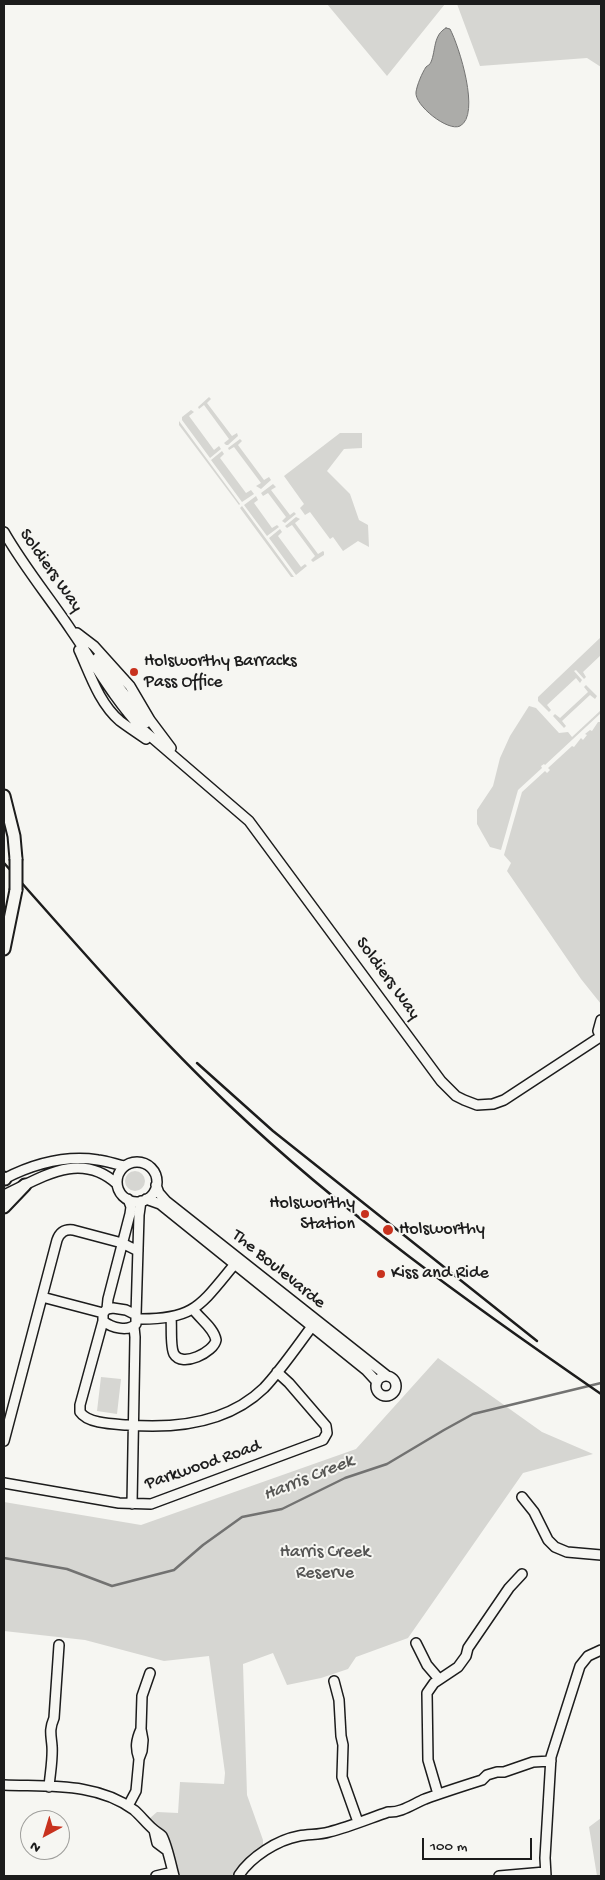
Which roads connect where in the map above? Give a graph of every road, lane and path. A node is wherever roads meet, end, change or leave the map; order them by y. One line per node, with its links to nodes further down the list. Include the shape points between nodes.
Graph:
1 (4, 532): 2 (street, Soldiers Way)
2 (70, 628): 3 (street, Soldiers Way, via 94,646 130,686); 3 (street, Soldiers Way, via 98,693 110,710 129,728)
3 (180, 760): 7 (street, Soldiers Way, via 249,822 456,1096 481,1105 504,1100)
4 (4, 796): 5 (main road, bridge, via 16,858 16,890)
5 (4, 949)
6 (601, 1020): 7 (street, via 598,1027)
7 (601, 1038)
8 (124, 1166): 9 (street, via 72,1158 40,1164); 10 (street, via 118,1174); 12 (street, via 132,1162 146,1164 155,1175)
9 (4, 1179)
10 (117, 1184): 11 (street, via 102,1173 72,1168 52,1172); 14 (street)
11 (25, 1185): 13 (street); 16 (main road)
12 (156, 1185): 15 (street); 25 (street, The Boulevarde, via 166,1201)
13 (4, 1195)
14 (128, 1199): 15 (street); 17 (street, via 130,1212)
15 (144, 1200): 18 (street, via 139,1215); 19 (street, The Boulevarde, via 160,1204)
16 (4, 1207)
17 (122, 1242): 18 (street); 20 (street, via 73,1230 63,1231 57,1240); 22 (street)
18 (138, 1251): 24 (street)
19 (234, 1264): 21 (street, via 208,1297); 25 (street, The Boulevarde)
20 (42, 1297): 22 (street); 30 (street)
21 (193, 1309): 23 (street); 23 (street, via 214,1333 216,1340 211,1349 191,1359 178,1359 173,1353)
22 (104, 1314): 24 (street, via 121,1309); 24 (street, via 115,1327 129,1328); 29 (street, via 80,1412 90,1419)
23 (171, 1318): 24 (street)
24 (135, 1320): 29 (street)
25 (314, 1324): 26 (street); 27 (street, The Boulevarde); 28 (street, The Boulevarde)
26 (277, 1372): 29 (street, via 252,1397 215,1417 179,1426); 33 (street, Parkwood Road, via 326,1426 323,1440 158,1502)
27 (386, 1375): 28 (street); 28 (street, via 396,1382 396,1390 391,1395 379,1393)
28 (377, 1382)
29 (134, 1425): 33 (street)
30 (4, 1441)
31 (4, 1484): 33 (street, Parkwood Road)
32 (522, 1497): 34 (street, via 554,1547)
33 (132, 1504)
34 (601, 1555)
35 (522, 1574): 40 (street, via 468,1648)
36 (416, 1643): 40 (street, via 427,1665)
37 (59, 1645): 44 (street, via 54,1718 56,1738 52,1745)
38 (601, 1650): 42 (street, via 588,1656 580,1666)
39 (150, 1673): 46 (street, via 143,1689 143,1745 136,1790)
40 (439, 1679): 45 (street, via 428,1689 426,1697 428,1760)
41 (334, 1681): 47 (street, via 339,1700 343,1781)
42 (551, 1761): 45 (street, via 533,1762 497,1772); 49 (street)
43 (4, 1785): 44 (street)
44 (49, 1787): 46 (street, via 93,1791)
45 (438, 1794): 47 (street)
46 (128, 1806): 48 (street, via 160,1834)
47 (358, 1822): 51 (street, via 322,1834 288,1838 259,1856 256,1864)
48 (174, 1874): 50 (street)
49 (545, 1874): 52 (street)
50 (156, 1876)
51 (239, 1876)
52 (499, 1876)

